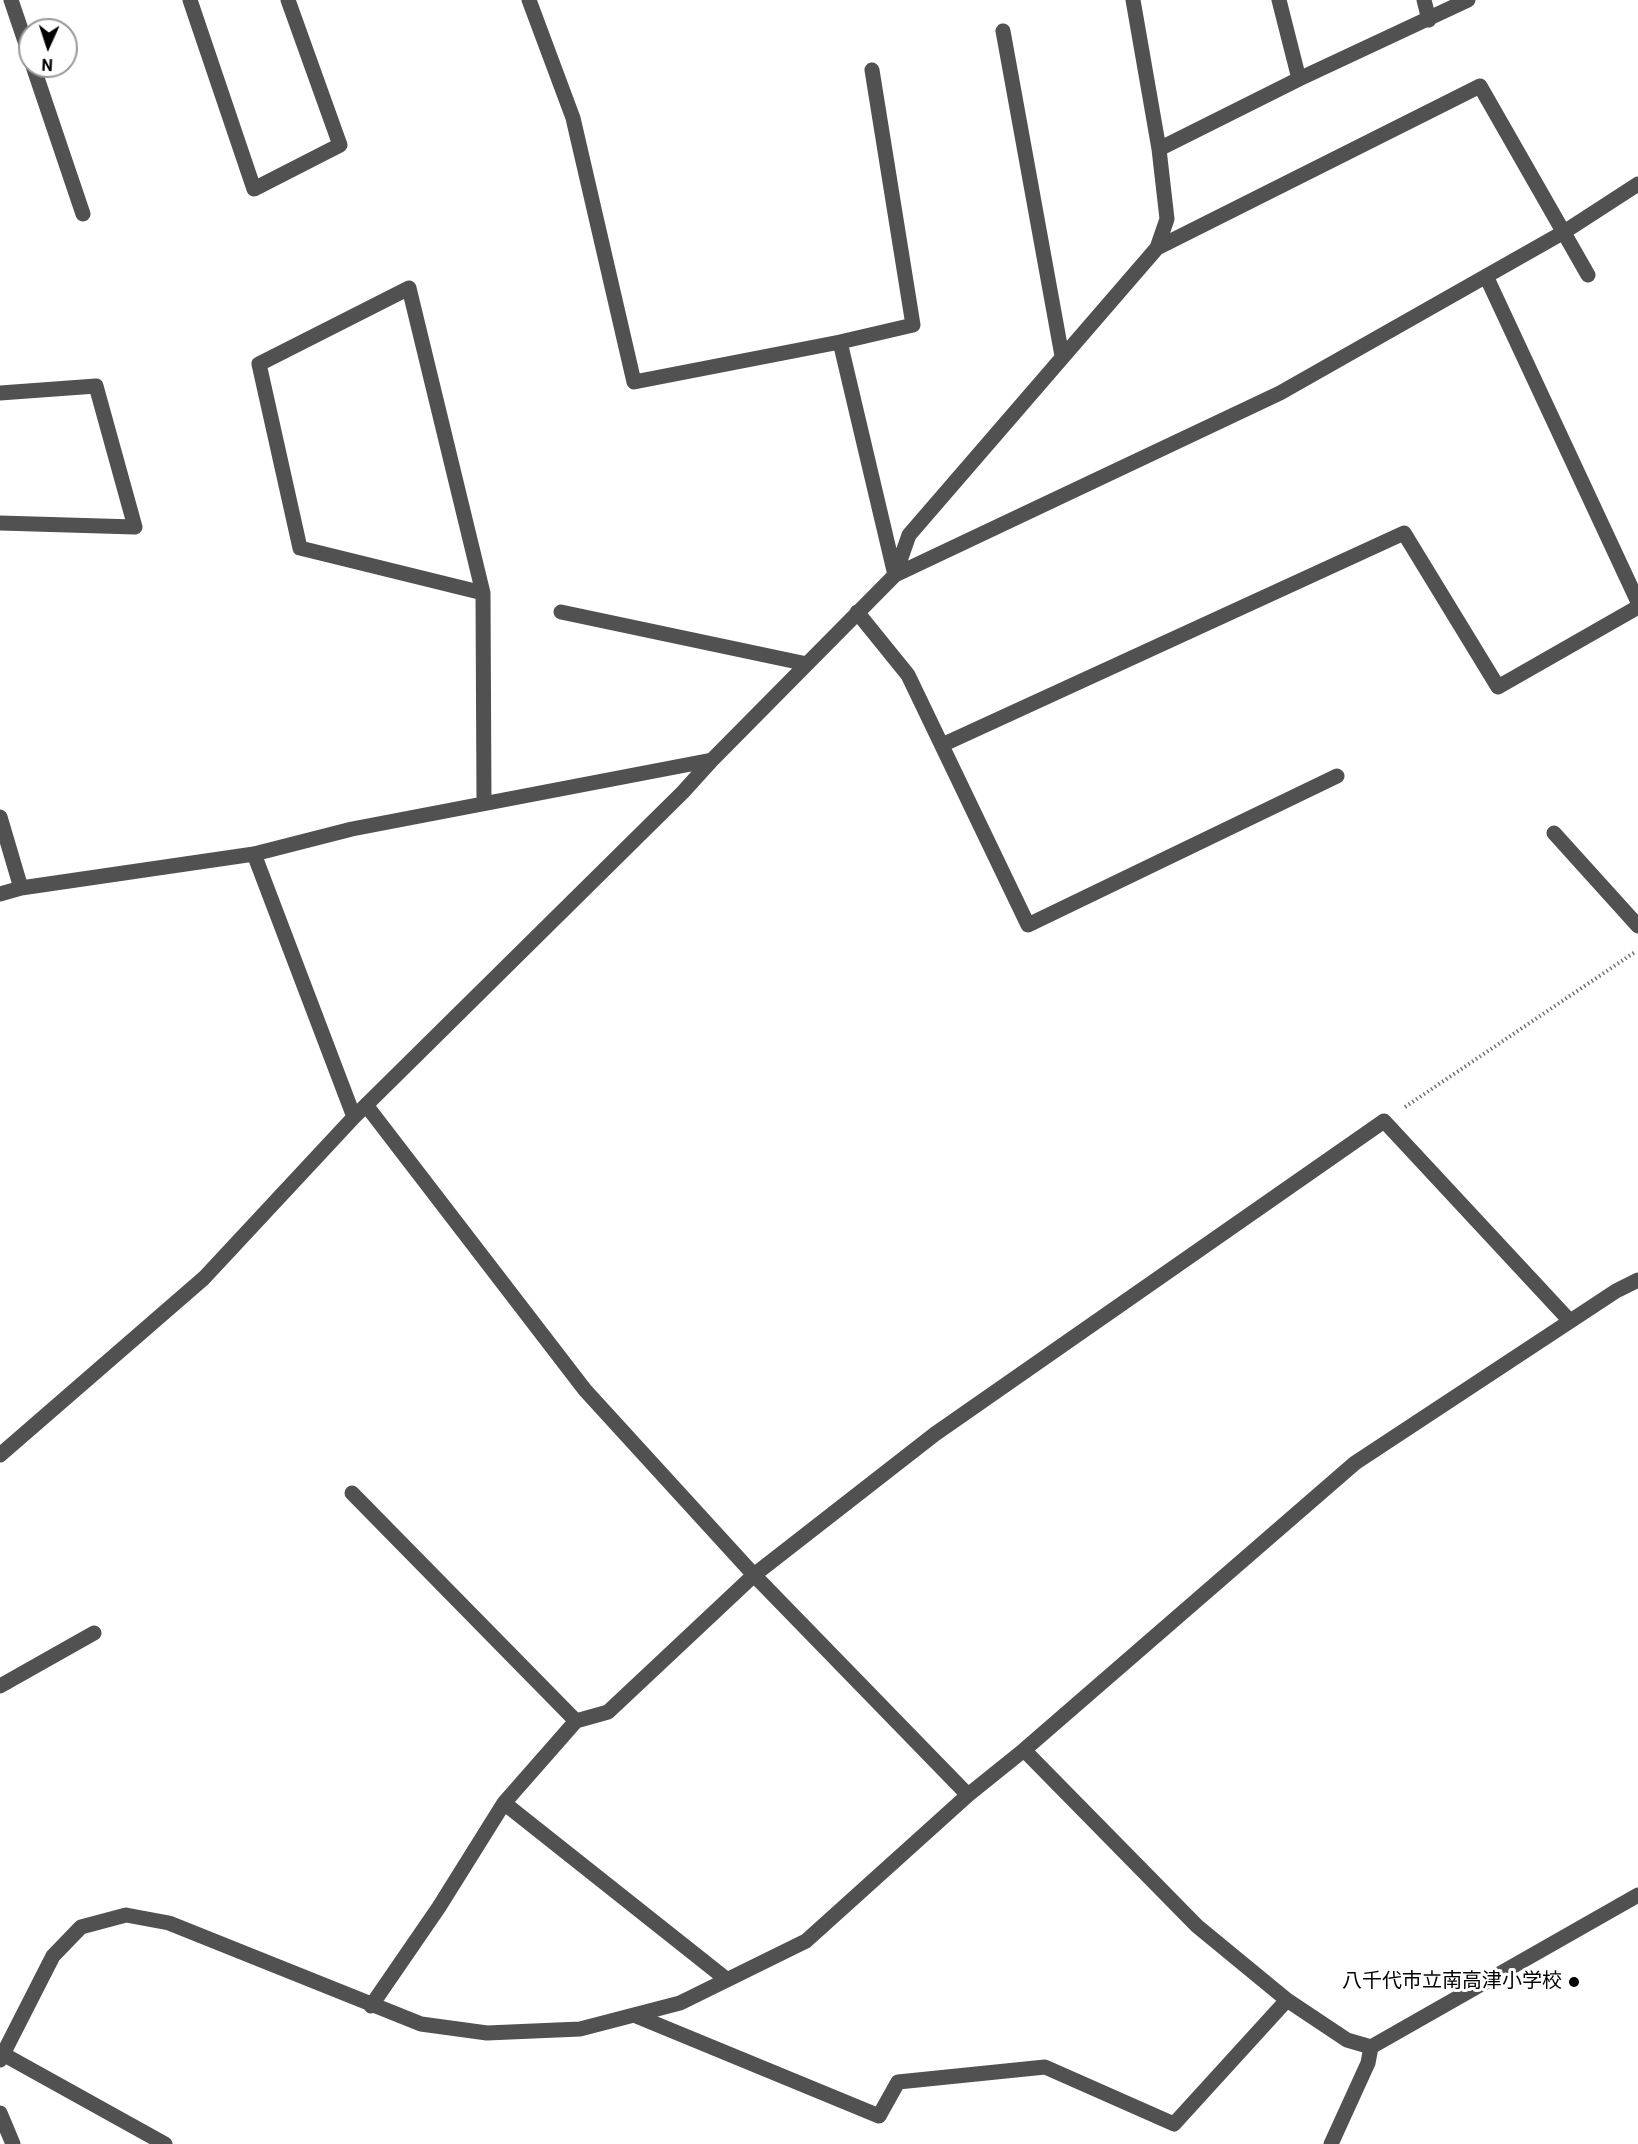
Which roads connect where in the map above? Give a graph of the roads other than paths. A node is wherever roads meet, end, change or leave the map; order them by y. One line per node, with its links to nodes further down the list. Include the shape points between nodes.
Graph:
1 (11, 0): 10 (street)
2 (190, 0): 3 (street, via 254,189 340,145)
3 (288, 0)
4 (529, 0): 22 (street, via 573,118 634,382)
5 (1133, 0): 15 (street)
6 (1279, 0): 14 (street)
7 (1424, 0): 9 (street)
8 (1468, 0): 9 (street)
9 (1429, 20): 14 (street)
10 (18, 21)
11 (1003, 31): 23 (street)
12 (872, 70): 22 (street, via 913,325)
13 (37, 78): 17 (street)
14 (1299, 79): 15 (street)
15 (1159, 148): 19 (street, via 1167,219)
16 (1638, 184): 18 (street)
17 (83, 214)
18 (1564, 232): 19 (street, via 1480,86); 20 (street); 21 (street)
19 (1157, 248): 23 (street)
20 (1588, 275)
21 (1486, 276): 26 (street, via 1280,393); 28 (street)
22 (840, 342): 26 (street)
23 (1062, 356): 26 (street, via 909,535)
24 (0, 393): 25 (street, via 96,387 135,527)
25 (0, 524)
26 (895, 575): 31 (street)
27 (483, 593): 27 (street, via 409,288 259,364 300,548); 36 (street)
28 (1638, 602)
29 (1638, 607): 33 (street, via 1498,687 1404,533)
30 (561, 612): 32 (street)
31 (857, 612): 32 (street); 33 (street, via 908,675)
32 (807, 664): 34 (street)
33 (942, 745): 35 (street, via 1028,925)
34 (712, 760): 36 (street); 43 (street)
35 (1337, 776)
36 (484, 803): 39 (street, via 352,829)
37 (0, 817): 40 (street)
38 (1554, 833): 42 (street)
39 (254, 854): 40 (street); 44 (street)
40 (21, 888): 41 (street)
41 (0, 894)
42 (1638, 926)
43 (366, 1105): 44 (street); 49 (street, via 585,1390)
44 (354, 1117): 47 (street, via 204,1278)
45 (1638, 1280): 46 (street)
46 (1570, 1322): 49 (street, via 1384,1121 935,1434); 53 (street, via 1355,1462)
47 (0, 1455)
48 (352, 1492): 52 (street)
49 (754, 1575): 52 (street, via 608,1712); 54 (street)
50 (94, 1633): 51 (street)
51 (0, 1686)
52 (576, 1721): 55 (street)
53 (1024, 1750): 54 (street); 58 (street, via 1197,1926)
54 (968, 1795): 57 (street, via 806,1941)
55 (504, 1803): 57 (street); 59 (street)
56 (1638, 1895): 61 (street)
57 (726, 1979): 60 (street, via 680,2003)
58 (1287, 2000): 60 (street, via 1174,2124 1045,2067 898,2082 879,2116); 61 (street, via 1347,2040)
59 (371, 2006): 60 (street, via 421,2024 487,2033 580,2030); 62 (street, via 169,1923 126,1915 81,1927 53,1956)
60 (634, 2015)
61 (1371, 2047): 66 (street, via 1368,2063)
62 (2, 2057): 65 (street)
63 (0, 2113): 64 (street)
64 (13, 2144)
65 (165, 2144)
66 (1331, 2144)

